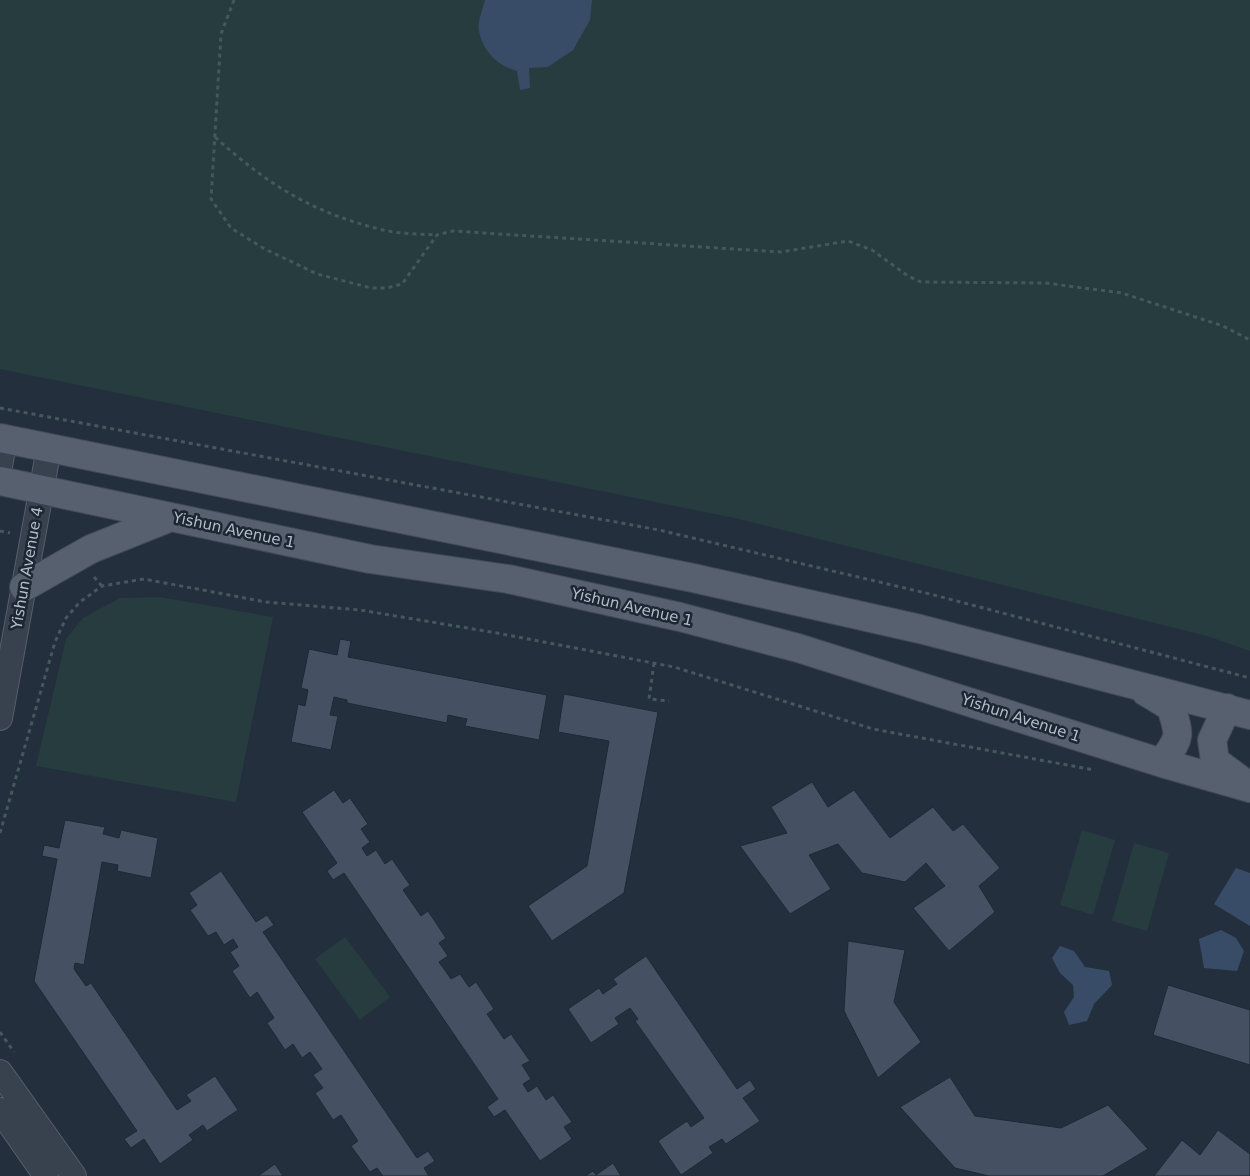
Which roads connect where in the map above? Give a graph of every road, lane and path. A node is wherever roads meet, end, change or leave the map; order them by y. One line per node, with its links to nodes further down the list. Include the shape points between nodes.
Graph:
1 (234, 0): 2 (path, via 221,34)
2 (215, 137): 3 (path, via 249,168 288,194 321,209 384,230); 3 (path, via 211,199 231,228 263,248 317,274 371,288 402,284)
3 (437, 236): 4 (path, via 453,231 781,252 848,242 872,250 921,282 1045,283 1122,292 1223,326)
4 (1250, 340)
5 (0, 408): 14 (path, via 659,530 930,594)
6 (2, 438): 7 (main road); 8 (street)
7 (50, 448): 10 (street, Yishun Avenue 4); 15 (main road, via 693,578 920,629)
8 (0, 466)
9 (0, 480): 10 (main road, Yishun Avenue 1)
10 (41, 489): 11 (main road, Yishun Avenue 1); 12 (street, Yishun Avenue 4)
11 (171, 517): 12 (main road, via 91,549); 19 (main road, Yishun Avenue 1, via 370,559 508,579 680,617 798,648)
12 (24, 587): 18 (street, Yishun Avenue 4)
13 (654, 664): 16 (path, via 649,699); 20 (path, via 674,667 873,728); 22 (path, via 360,610 266,602 144,579 102,586 80,602 66,618 55,642)
14 (1250, 678)
15 (1133, 684): 17 (main road); 19 (main road, via 1171,707 1178,739)
16 (669, 701)
17 (1238, 711): 21 (main road, via 1212,740 1215,762)
18 (0, 718)
19 (1162, 763): 21 (main road, Yishun Avenue 1)
20 (1100, 772)
21 (1250, 786)
22 (0, 833)
23 (0, 1072): 25 (street)
24 (0, 1110): 26 (street)
25 (67, 1173)
26 (46, 1176)

